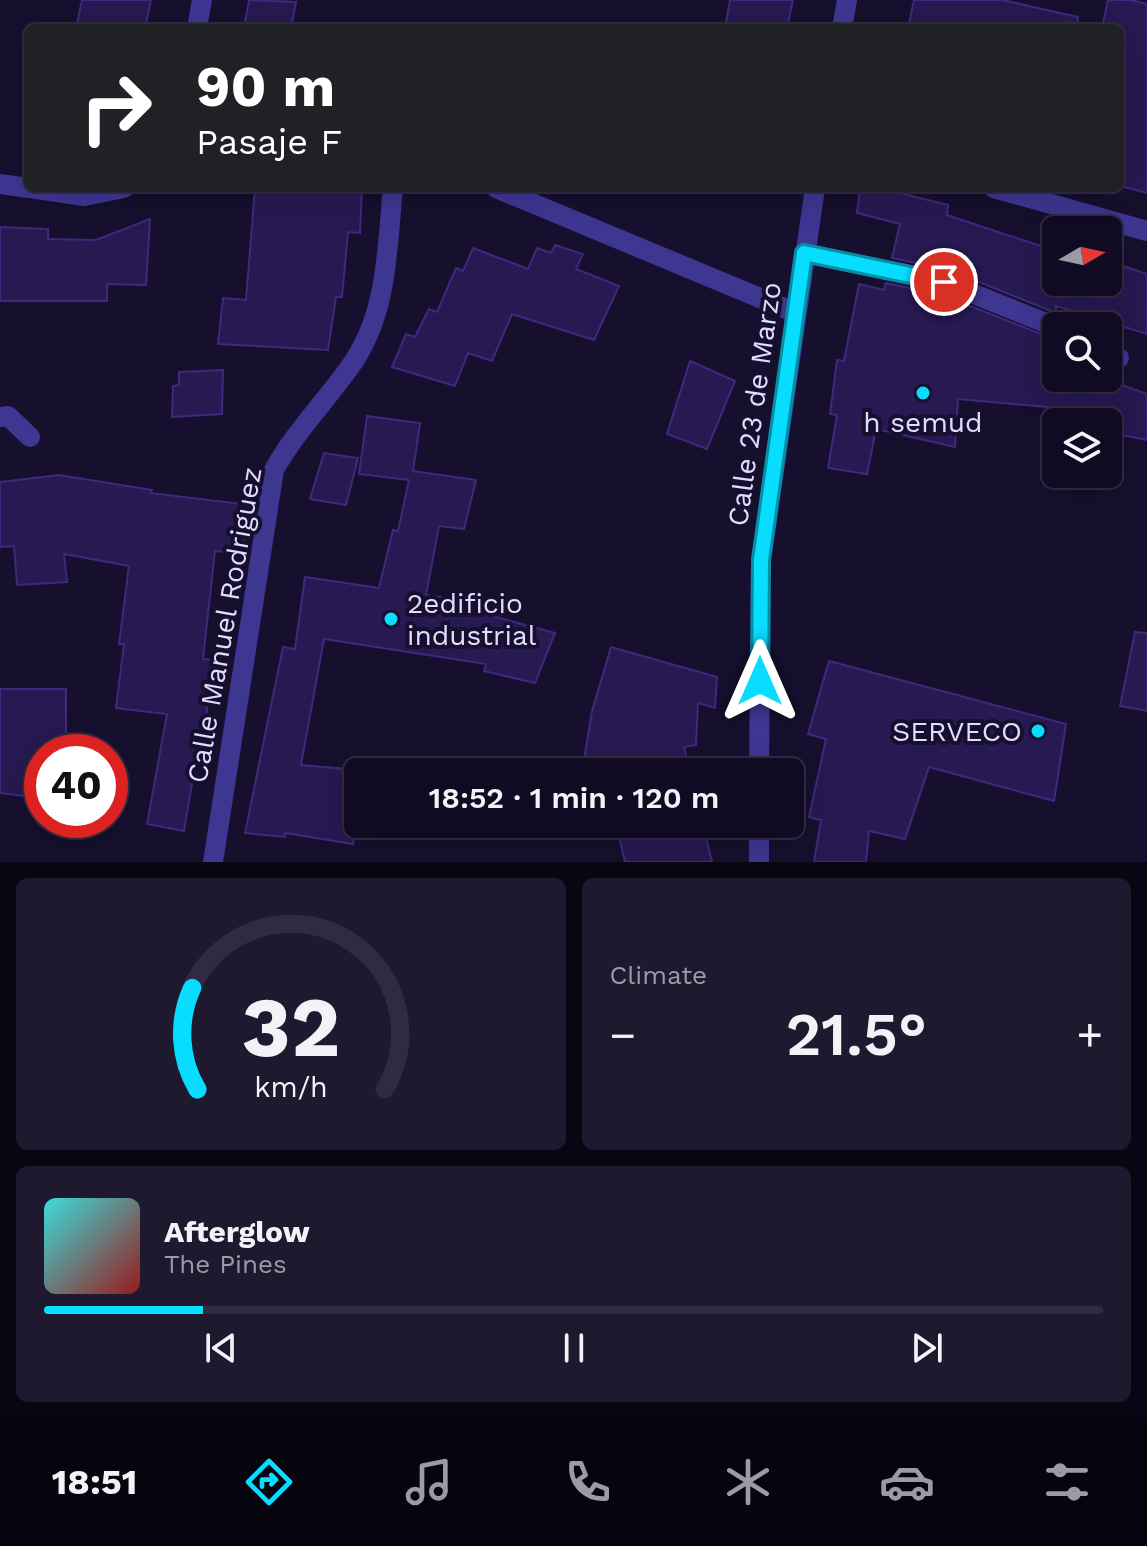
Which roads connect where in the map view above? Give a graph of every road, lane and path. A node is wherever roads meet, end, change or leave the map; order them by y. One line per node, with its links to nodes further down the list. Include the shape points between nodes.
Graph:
1 (202, 0): 3 (street)
2 (847, 0): 4 (street)
3 (198, 24)
4 (843, 24)
5 (0, 184): 6 (street)
6 (24, 187)
7 (56, 192): 8 (street)
8 (104, 192)
9 (393, 192): 21 (street, Calle Manuel Rodriguez, via 383,287 371,329 355,360 274,470)
10 (506, 192): 15 (street)
11 (814, 192): 14 (street, Calle 23 de Marzo)
12 (1008, 192): 13 (street)
13 (1147, 231)
14 (804, 253): 15 (street, Calle 23 de Marzo); 16 (street, via 944,282)
15 (796, 313): 19 (street, Calle 23 de Marzo, via 761,560)
16 (1042, 321)
17 (0, 417): 18 (street, via 8,416)
18 (30, 437)
19 (759, 758)
20 (759, 838): 22 (street)
21 (213, 862)
22 (759, 862)

